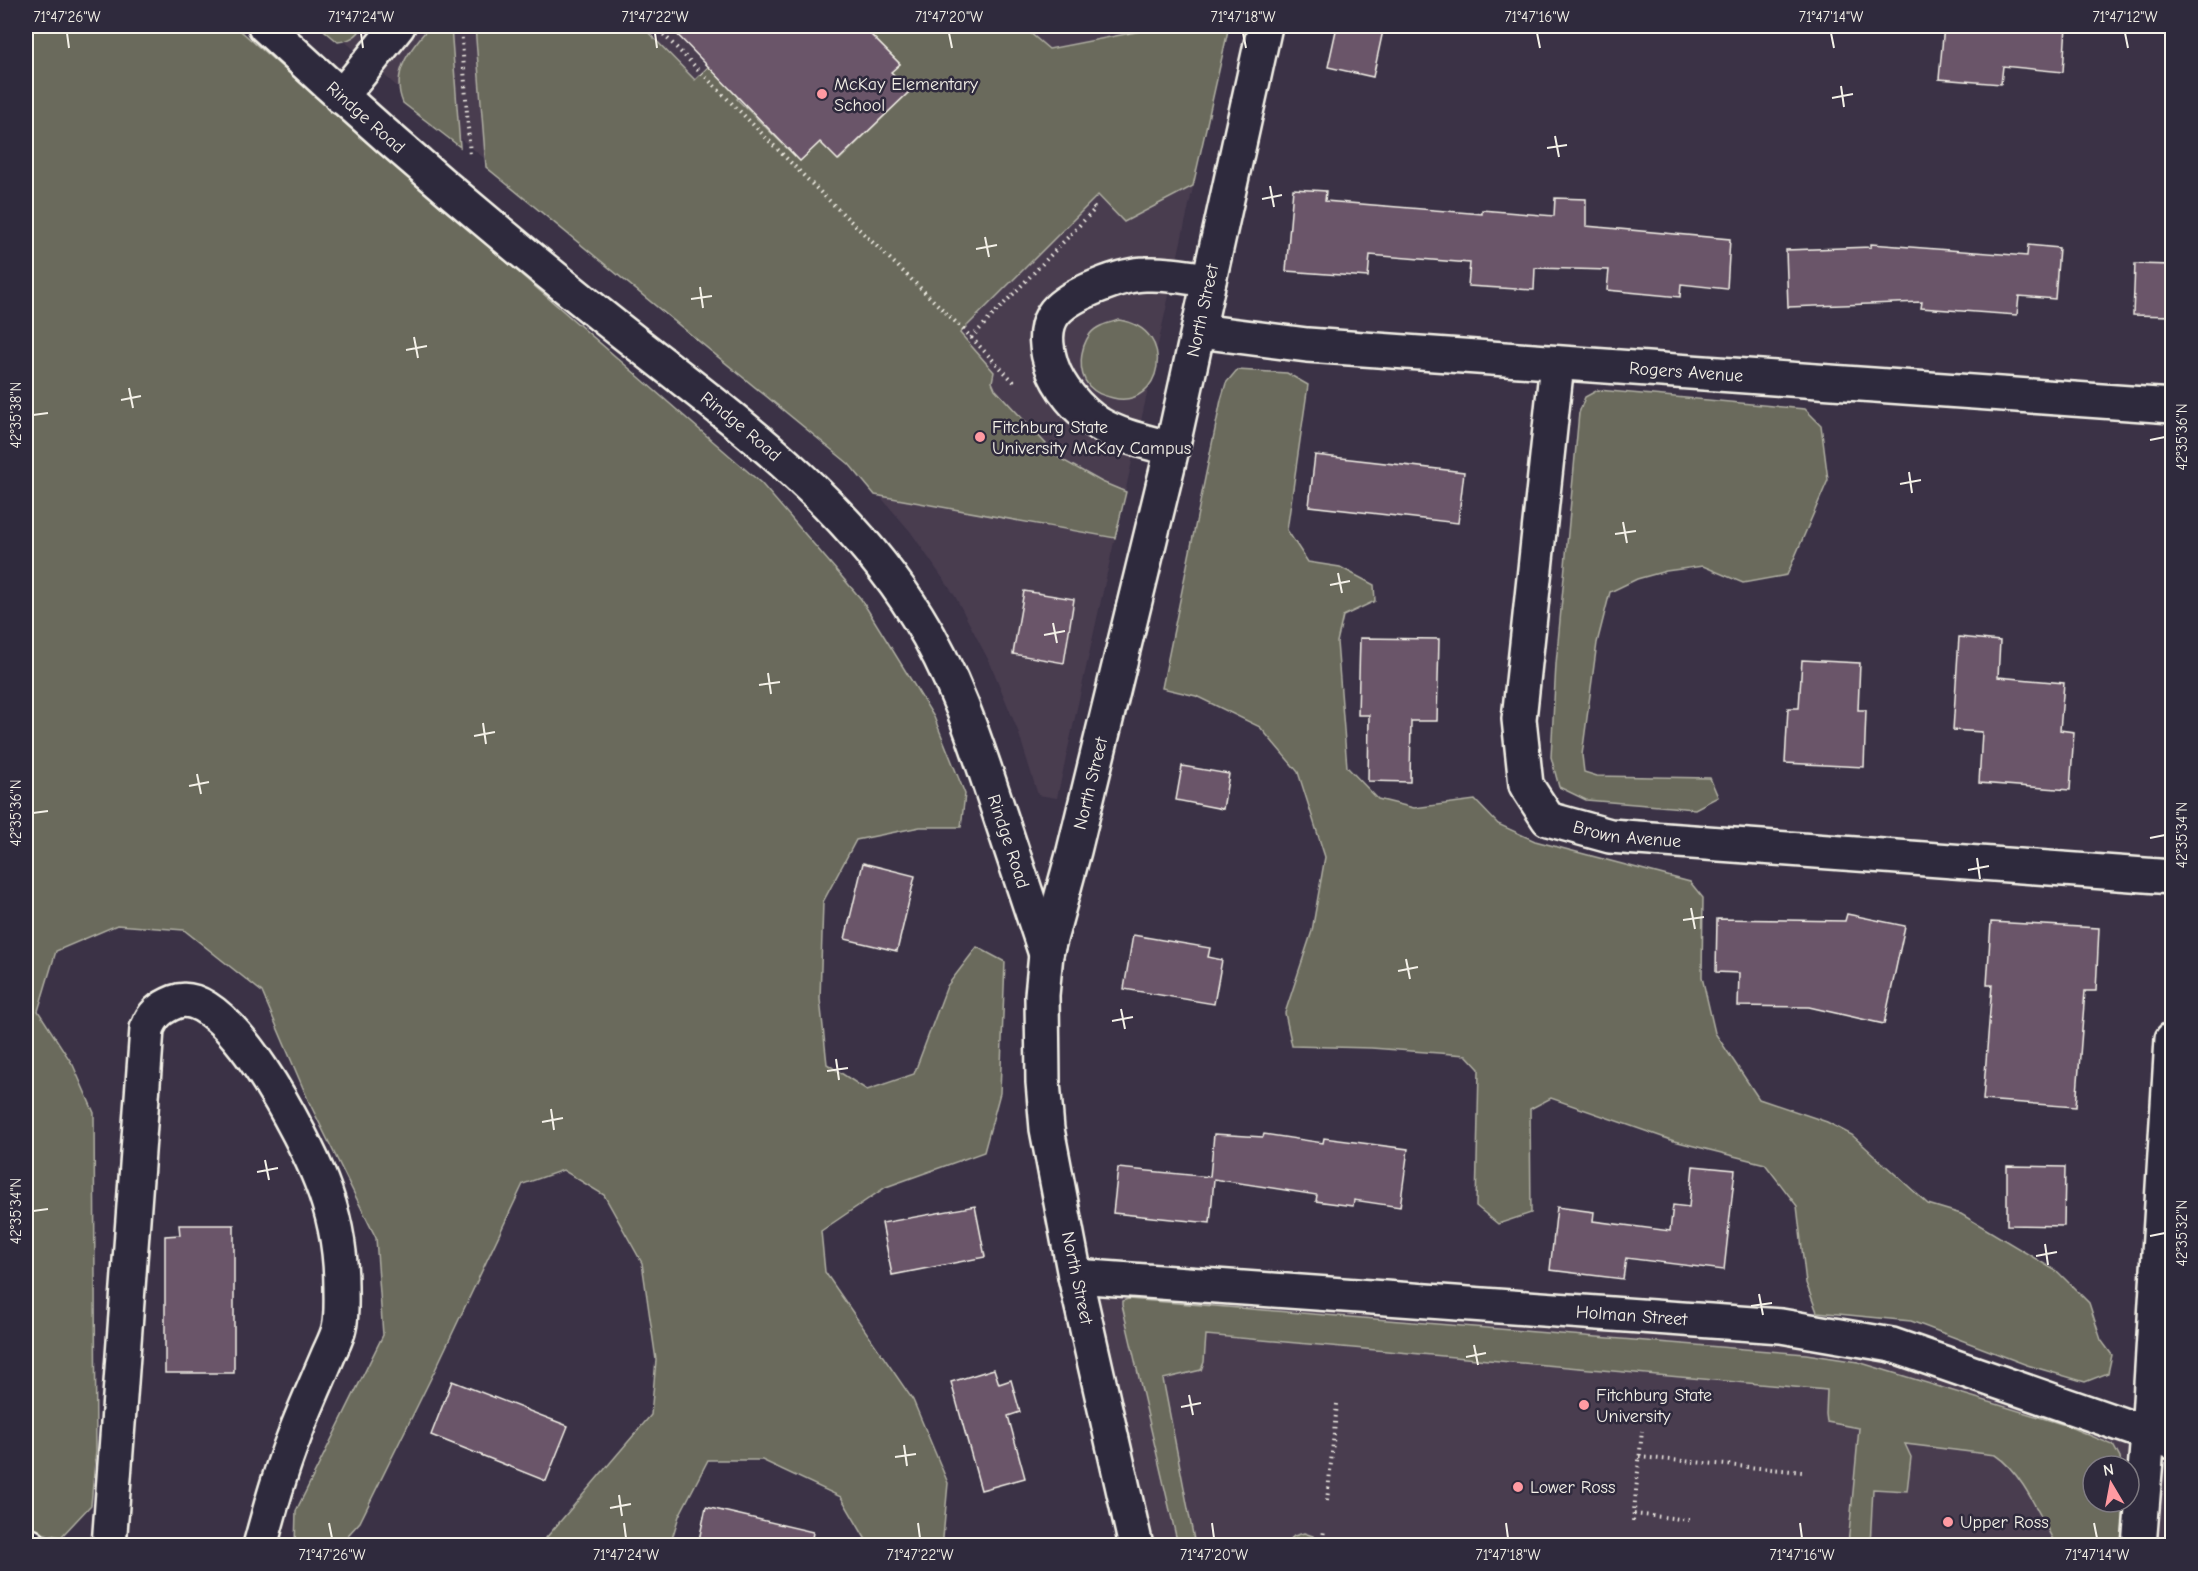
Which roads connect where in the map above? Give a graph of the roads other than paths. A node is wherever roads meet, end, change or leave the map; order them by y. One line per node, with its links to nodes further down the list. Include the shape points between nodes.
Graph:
1 (265, 26): 4 (street, Rindge Road)
2 (398, 26): 4 (street)
3 (1265, 26): 5 (street, North Street)
4 (341, 97): 11 (street, Rindge Road, via 587,305 774,454 845,523 882,567 924,626 968,717)
5 (1209, 280): 6 (street, North Street); 9 (street, via 1145,273 1111,281 1061,307 1047,330 1053,369 1079,408 1118,433)
6 (1199, 331): 7 (street, Rogers Avenue, via 1307,345); 9 (street, North Street)
7 (1557, 363): 8 (street, Rogers Avenue); 10 (street, Brown Avenue, via 1519,719 1526,784 1548,819 1610,836)
8 (2172, 406)
9 (1173, 448): 11 (street, North Street)
10 (2172, 877)
11 (1046, 954): 13 (street, North Street, via 1042,1037 1047,1129)
12 (2172, 1039): 14 (street)
13 (1075, 1276): 14 (street, Holman Street, via 1793,1328 1892,1345); 17 (street, North Street)
14 (2160, 1438): 18 (street)
15 (109, 1545): 16 (street, via 147,1029 152,1016 163,1006 180,1000 195,1001 210,1009 230,1026 257,1062 298,1132 337,1226 339,1328 293,1439)
16 (260, 1545)
17 (1136, 1545)
18 (2139, 1545)

